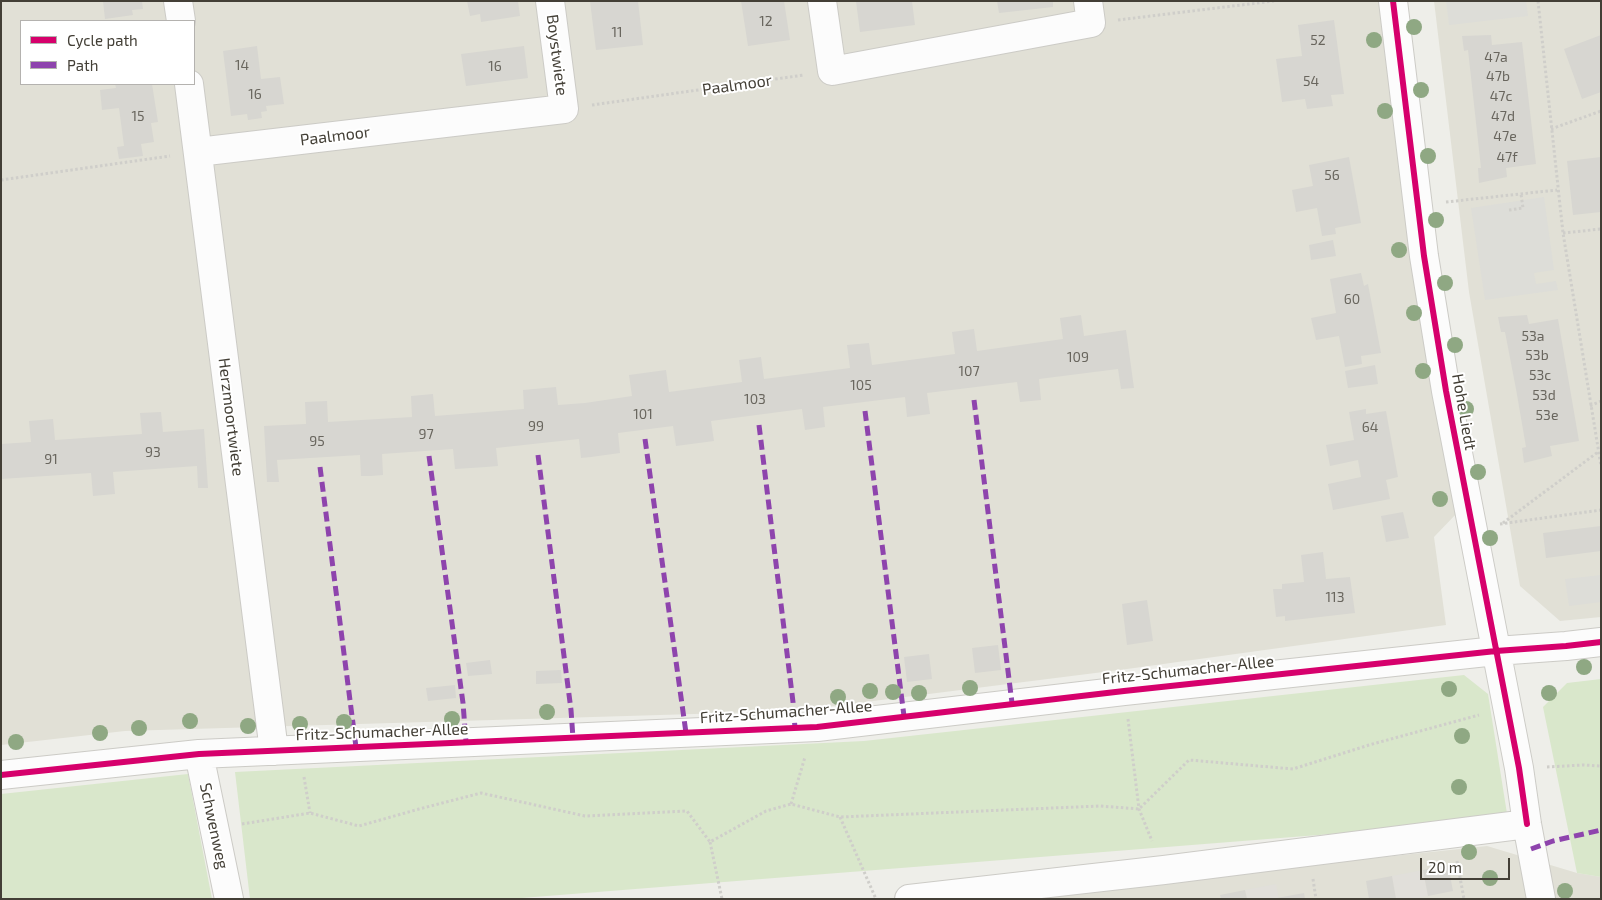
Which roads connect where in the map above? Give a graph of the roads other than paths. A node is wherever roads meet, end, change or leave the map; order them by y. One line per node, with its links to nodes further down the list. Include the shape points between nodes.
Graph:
1 (178, 1): 6 (street)
2 (550, 1): 8 (street, Boystwiete)
3 (822, 1): 5 (street, via 832,72)
4 (1393, 1): 11 (street, Hohe Liedt, via 1424,256 1446,392)
5 (1090, 12)
6 (181, 20)
7 (189, 85): 9 (street, Herzmoortwiete)
8 (564, 109): 9 (street, Paalmoor)
9 (198, 152): 12 (street, Herzmoortwiete)
10 (1601, 642): 11 (street, Fritz-Schumacher-Allee)
11 (1496, 651): 12 (street, Fritz-Schumacher-Allee, via 817,727); 15 (street, Hohe Liedt)
12 (287, 750): 13 (street, Fritz-Schumacher-Allee)
13 (200, 754): 14 (street, Fritz-Schumacher-Allee); 16 (street, Schwenweg)
14 (1, 775)
15 (1527, 824): 17 (street); 18 (street, Hohe Liedt)
16 (229, 899)
17 (909, 899)
18 (1541, 899)

